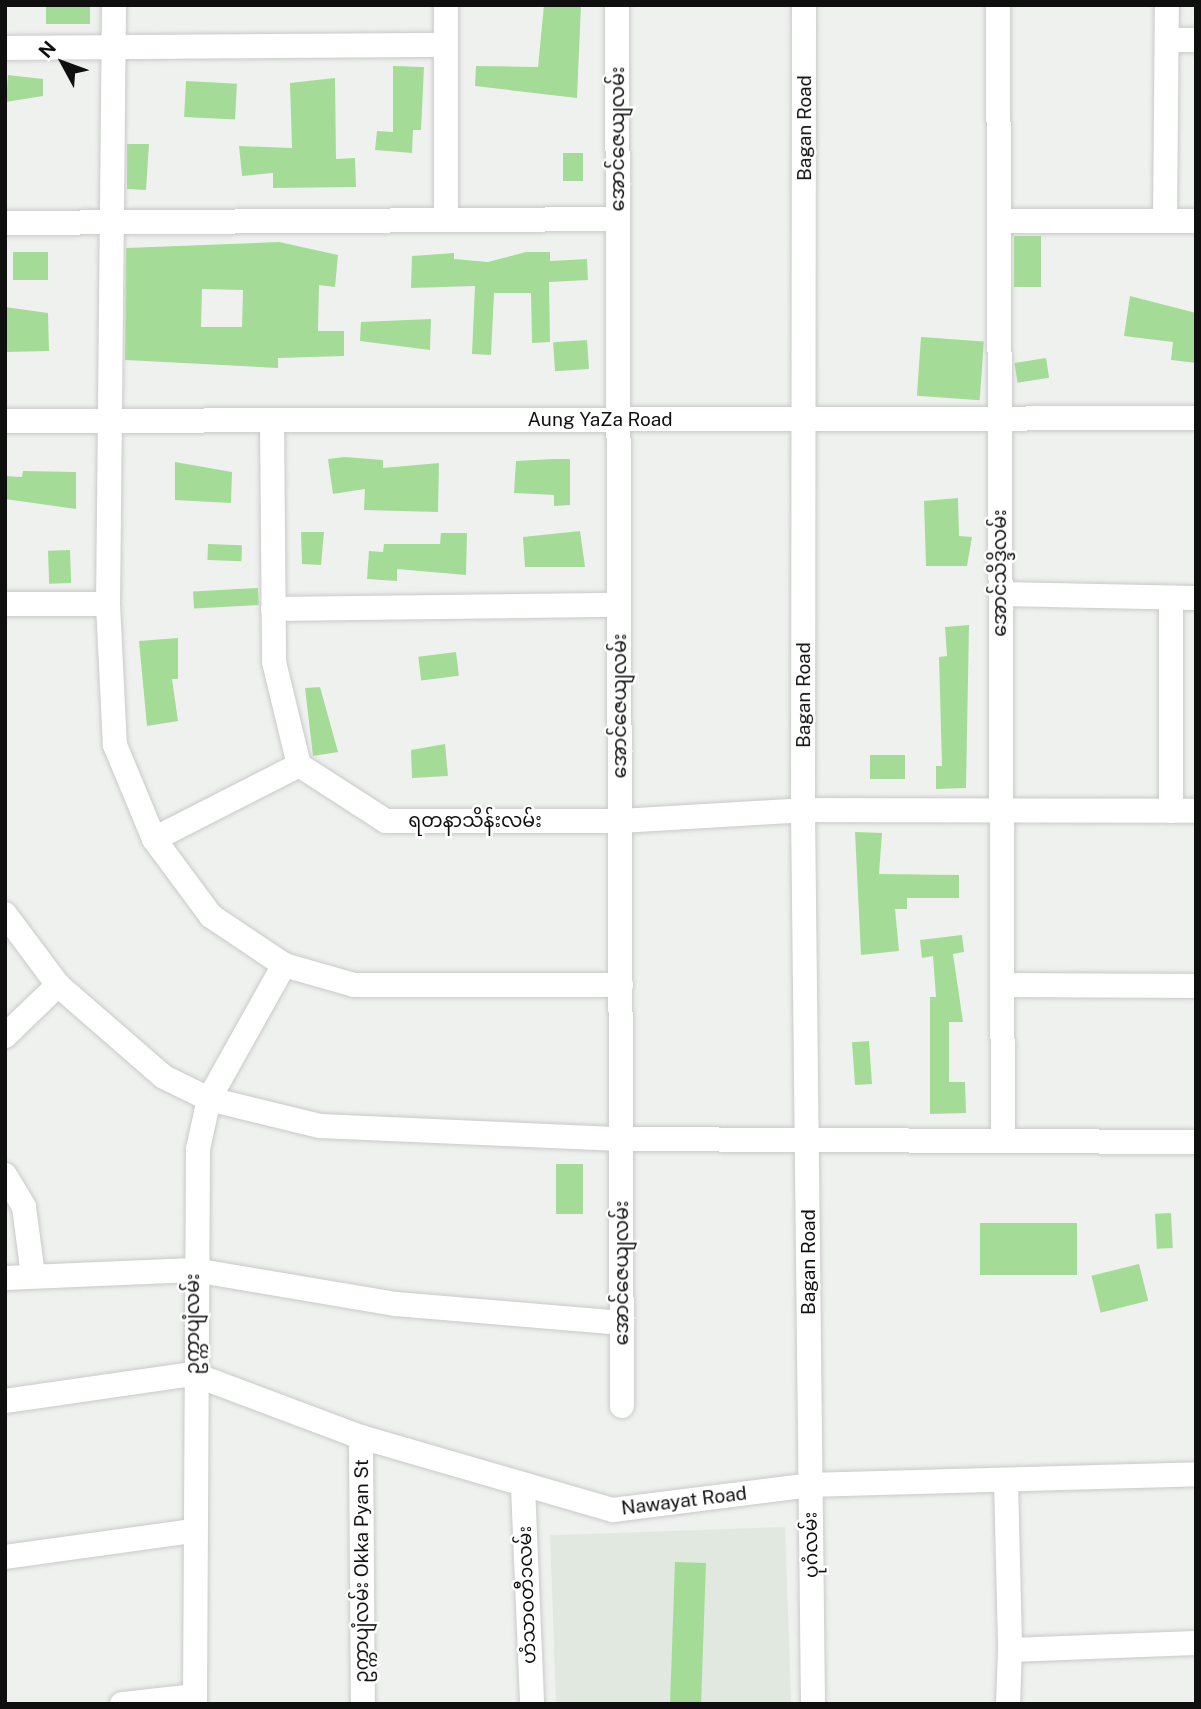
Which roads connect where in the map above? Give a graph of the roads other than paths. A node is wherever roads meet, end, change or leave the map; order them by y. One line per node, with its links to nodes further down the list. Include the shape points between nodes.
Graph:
1 (114, 5): 11 (street)
2 (446, 5): 9 (street)
3 (617, 5): 12 (street, အောင်ဇေယျလမ်း)
4 (804, 5): 20 (street, Bagan Road)
5 (998, 5): 14 (street, အောင်သိဒ္ဒိလမ်း)
6 (1167, 5): 7 (street)
7 (1167, 40): 8 (street); 15 (street)
8 (1196, 40)
9 (446, 45): 11 (street); 13 (street)
10 (5, 48): 11 (street)
11 (114, 49): 18 (street)
12 (618, 219): 13 (street); 22 (street, အောင်ဇေယျလမ်း)
13 (446, 220): 18 (street)
14 (999, 221): 15 (street); 21 (street, အောင်သိဒ္ဒိလမ်း)
15 (1165, 221): 16 (street)
16 (1196, 221)
17 (5, 223): 18 (street)
18 (113, 223): 25 (street)
19 (1196, 418): 21 (street, Aung YaZa Road)
20 (806, 419): 21 (street, Aung YaZa Road); 22 (street, Aung YaZa Road); 34 (street, Bagan Road)
21 (1000, 419): 26 (street, အောင်သိဒ္ဒိလမ်း)
22 (619, 420): 24 (street, Aung YaZa Road); 30 (street, အောင်ဇေယျလမ်း)
23 (5, 421): 25 (street, Aung YaZa Road)
24 (272, 421): 25 (street, Aung YaZa Road); 31 (street)
25 (107, 422): 29 (street)
26 (1001, 594): 27 (street); 33 (street, အောင်သိဒ္ဒိလမ်း)
27 (1184, 598): 35 (street)
28 (5, 604): 29 (street)
29 (108, 604): 38 (street, via 115,745)
30 (619, 605): 31 (street); 37 (street, အောင်ဇေယျလမ်း)
31 (273, 609): 32 (street, via 274,662)
32 (299, 765): 37 (street, ရတနာသိန်းလမ်း, via 386,821); 38 (street)
33 (997, 809): 34 (street, ရတနာသိန်းလမ်း); 35 (street, ရတနာသိန်းလမ်း); 43 (street, အောင်သိဒ္ဒိလမ်း)
34 (803, 810): 37 (street, ရတနာသိန်းလမ်း); 49 (street, Bagan Road)
35 (1171, 811): 36 (street, ရတနာသိန်းလမ်း)
36 (1196, 811)
37 (620, 821): 42 (street, အောင်ဇေယျလမ်း)
38 (154, 839): 40 (street, via 211,916)
39 (5, 914): 41 (street)
40 (284, 965): 42 (street, via 354,985); 46 (street, ဥက္ကာပျံလမ်း)
41 (58, 985): 45 (street); 46 (street, via 124,1046)
42 (621, 985): 47 (street, အောင်ဇေယျလမ်း)
43 (1003, 985): 44 (street); 48 (street, အောင်သိဒ္ဒိလမ်း)
44 (1196, 986)
45 (5, 1036)
46 (209, 1099): 47 (street, via 320,1126); 52 (street, ဥက္ကာပျံလမ်း, via 198,1149)
47 (621, 1139): 49 (street); 55 (street, အောင်ဇေယျလမ်း)
48 (1003, 1140): 49 (street); 50 (street)
49 (808, 1141): 57 (street, Bagan Road)
50 (1196, 1142)
51 (5, 1175): 53 (street, via 24,1207)
52 (194, 1270): 53 (street); 55 (street, via 396,1304); 56 (street, ဥက္ကာပျံလမ်း)
53 (33, 1275): 54 (street)
54 (5, 1278)
55 (622, 1323): 59 (street, အောင်ဇေယျလမ်း)
56 (193, 1374): 58 (street); 60 (street, Nawayat Road); 65 (street, ဥက္ကာပျံလမ်း)
57 (810, 1385): 63 (street, ပုဂံလမ်း)
58 (5, 1401)
59 (622, 1406)
60 (361, 1437): 64 (street, Nawayat Road); 71 (street, ဥက္ကာပျံလမ်း Okka Pyan St)
61 (1196, 1474): 62 (street, Nawayat Road)
62 (1006, 1481): 63 (street, Nawayat Road); 68 (street)
63 (810, 1485): 64 (street, Nawayat Road, via 613,1510); 73 (street, ပုဂံလမ်း)
64 (523, 1487): 72 (street, ဟံသာဝတီ၁လမ်း)
65 (192, 1531): 66 (street); 69 (street, ဥက္ကာပျံလမ်း)
66 (5, 1557)
67 (1196, 1643): 68 (street)
68 (1010, 1650): 74 (street)
69 (195, 1700): 70 (street)
70 (122, 1704)
71 (363, 1704)
72 (532, 1704)
73 (813, 1704)
74 (1008, 1704)

